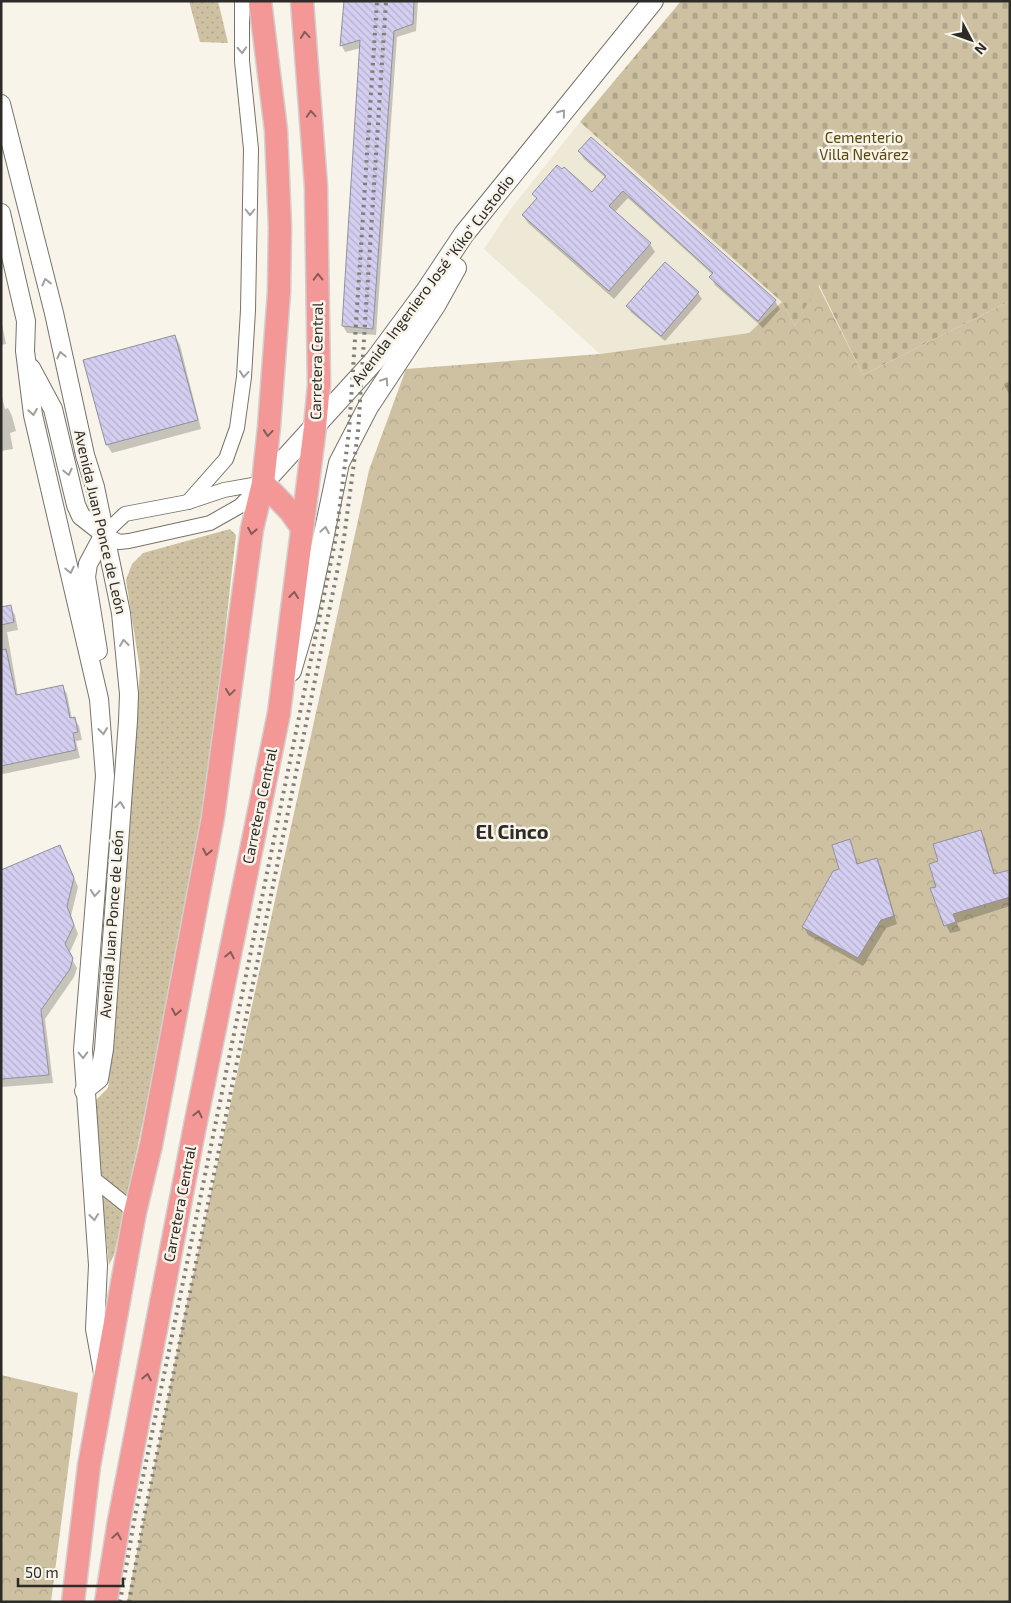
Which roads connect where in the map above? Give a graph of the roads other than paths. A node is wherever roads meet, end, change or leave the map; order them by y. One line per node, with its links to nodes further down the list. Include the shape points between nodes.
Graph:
1 (242, 1): 11 (street, one-way to 11, via 242,61 250,149 244,377 237,428 226,459)
2 (260, 1): 10 (highway, one-way to 10, via 276,130 280,227 276,333)
3 (302, 1): 9 (highway, Carretera Central, one-way to 3, via 319,385 316,186)
4 (653, 1): 6 (main road, Avenida Ingeniero José "Kiko" Custodio, one-way to 4)
5 (1, 104): 13 (street, Avenida Juan Ponce de León, one-way to 5, via 54,313)
6 (501, 188): 9 (main road, Avenida Ingeniero José "Kiko" Custodio, via 464,234 375,360); 15 (main road, one-way to 6, via 306,620 339,463 368,407 436,304)
7 (1, 213): 8 (street, Avenida Juan Ponce de León, via 26,320)
8 (28, 361): 13 (street, one-way to 13, via 53,408 76,505 81,516); 14 (street, Avenida Juan Ponce de León, one-way to 14, via 33,415)
9 (315, 427): 10 (main road, Avenida Ingeniero José "Kiko" Custodio); 12 (highway, Carretera Central)
10 (263, 483): 11 (street, via 224,490); 12 (highway); 13 (street, via 240,506 210,523 129,541 119,542); 18 (highway, one-way to 18, via 252,528 213,817 151,1145)
11 (188, 502): 13 (street, via 125,514)
12 (302, 528): 15 (highway, Carretera Central, one-way to 12)
13 (104, 534): 14 (street, via 88,564 86,577 101,677); 16 (street, Avenida Juan Ponce de León, one-way to 13, via 99,1079 104,1049 129,694 121,613)
14 (99, 699): 16 (street, Avenida Juan Ponce de León, one-way to 16, via 105,776 83,1050)
15 (279, 713): 21 (highway, Carretera Central, one-way to 15, via 194,1131)
16 (84, 1091): 17 (street, Avenida Juan Ponce de León)
17 (90, 1176): 18 (street); 19 (street, Avenida Juan Ponce de León, one-way to 19, via 98,1266 96,1329)
18 (135, 1212): 19 (highway)
19 (104, 1380): 20 (highway, via 89,1466)
20 (73, 1602)
21 (106, 1602)

